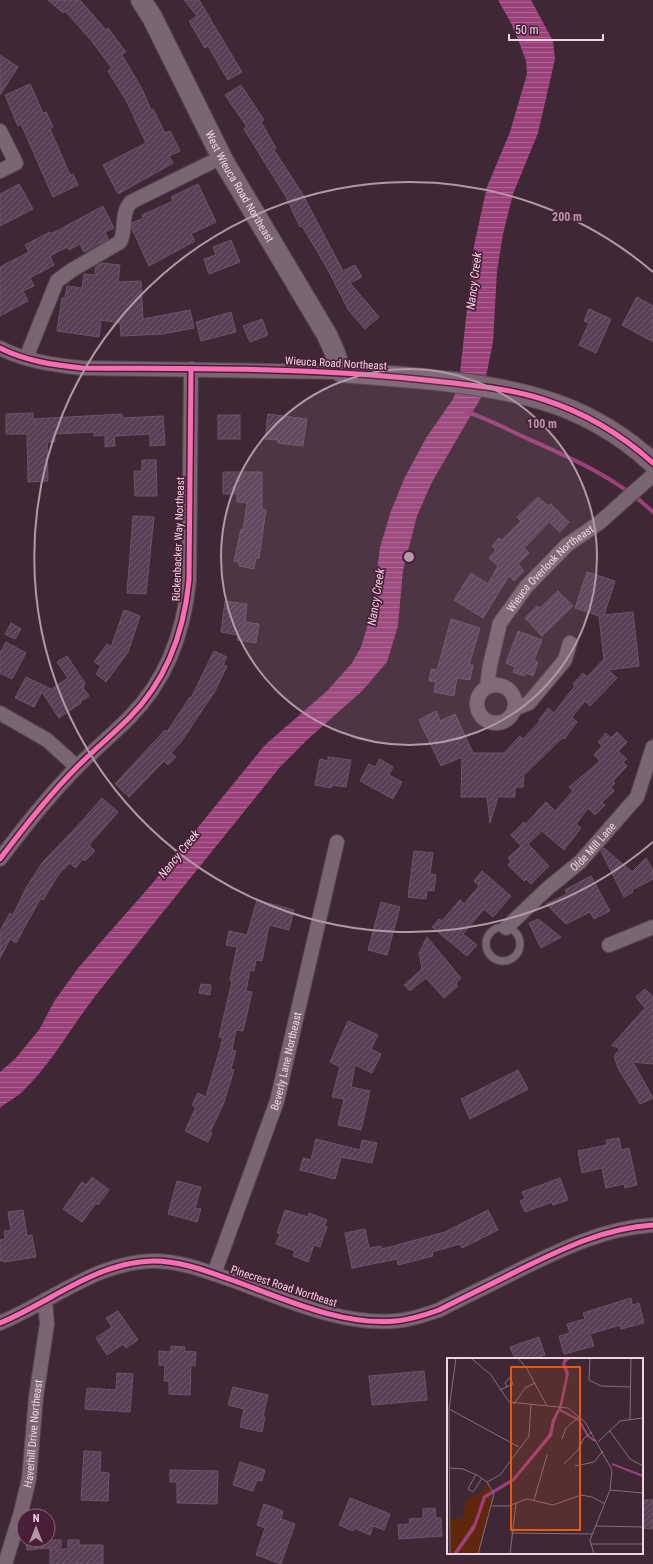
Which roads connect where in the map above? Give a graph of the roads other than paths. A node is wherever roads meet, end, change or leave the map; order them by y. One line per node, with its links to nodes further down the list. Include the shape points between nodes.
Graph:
1 (140, 0): 3 (street, West Wieuca Road Northeast, via 152,17)
2 (0, 131): 4 (street, via 16,163)
3 (222, 157): 6 (street, via 131,202 122,224 123,236 120,242 57,281); 8 (street, West Wieuca Road Northeast, via 327,335)
4 (0, 171)
5 (0, 348): 6 (street, Wieuca Road Northeast)
6 (26, 358): 7 (street, Wieuca Road Northeast, via 82,368)
7 (191, 369): 8 (street, Wieuca Road Northeast); 15 (street, Rickenbacker Way Northeast, via 189,580 187,605 181,629 169,662 148,696 130,717)
8 (341, 372): 9 (street, Wieuca Road Northeast, via 494,388 570,409 603,425 633,445)
9 (651, 473): 11 (street, Wieuca Overlook Northeast, via 603,520 567,545 526,587 500,623)
10 (570, 643): 12 (street, via 565,660 529,703)
11 (487, 686): 12 (street, via 505,687 514,696); 12 (street, via 476,701 483,718 488,722 501,722 511,715)
12 (514, 709)
13 (0, 713): 15 (street, via 47,740)
14 (653, 747): 19 (street, Olde Mill Lane, via 638,797 580,862)
15 (77, 767): 17 (street, Rickenbacker Way Northeast, via 29,820)
16 (337, 842): 22 (street, Beverly Lane Northeast, via 277,1100)
17 (0, 859)
18 (653, 927): 20 (street)
19 (506, 928): 19 (lane, via 496,929 488,935 485,944 488,953 495,960 509,960 519,950 517,936)
20 (609, 945)
21 (653, 1225): 22 (street, Pinecrest Road Northeast, via 616,1230 591,1237 563,1248 439,1310 396,1321 362,1320 313,1309)
22 (214, 1274): 23 (street, Pinecrest Road Northeast, via 174,1263 153,1261 129,1264 94,1274)
23 (45, 1300): 24 (street, Pinecrest Road Northeast); 25 (street, Haverhill Drive Northeast, via 47,1324 36,1397 29,1479)
24 (0, 1323)
25 (5, 1564)

